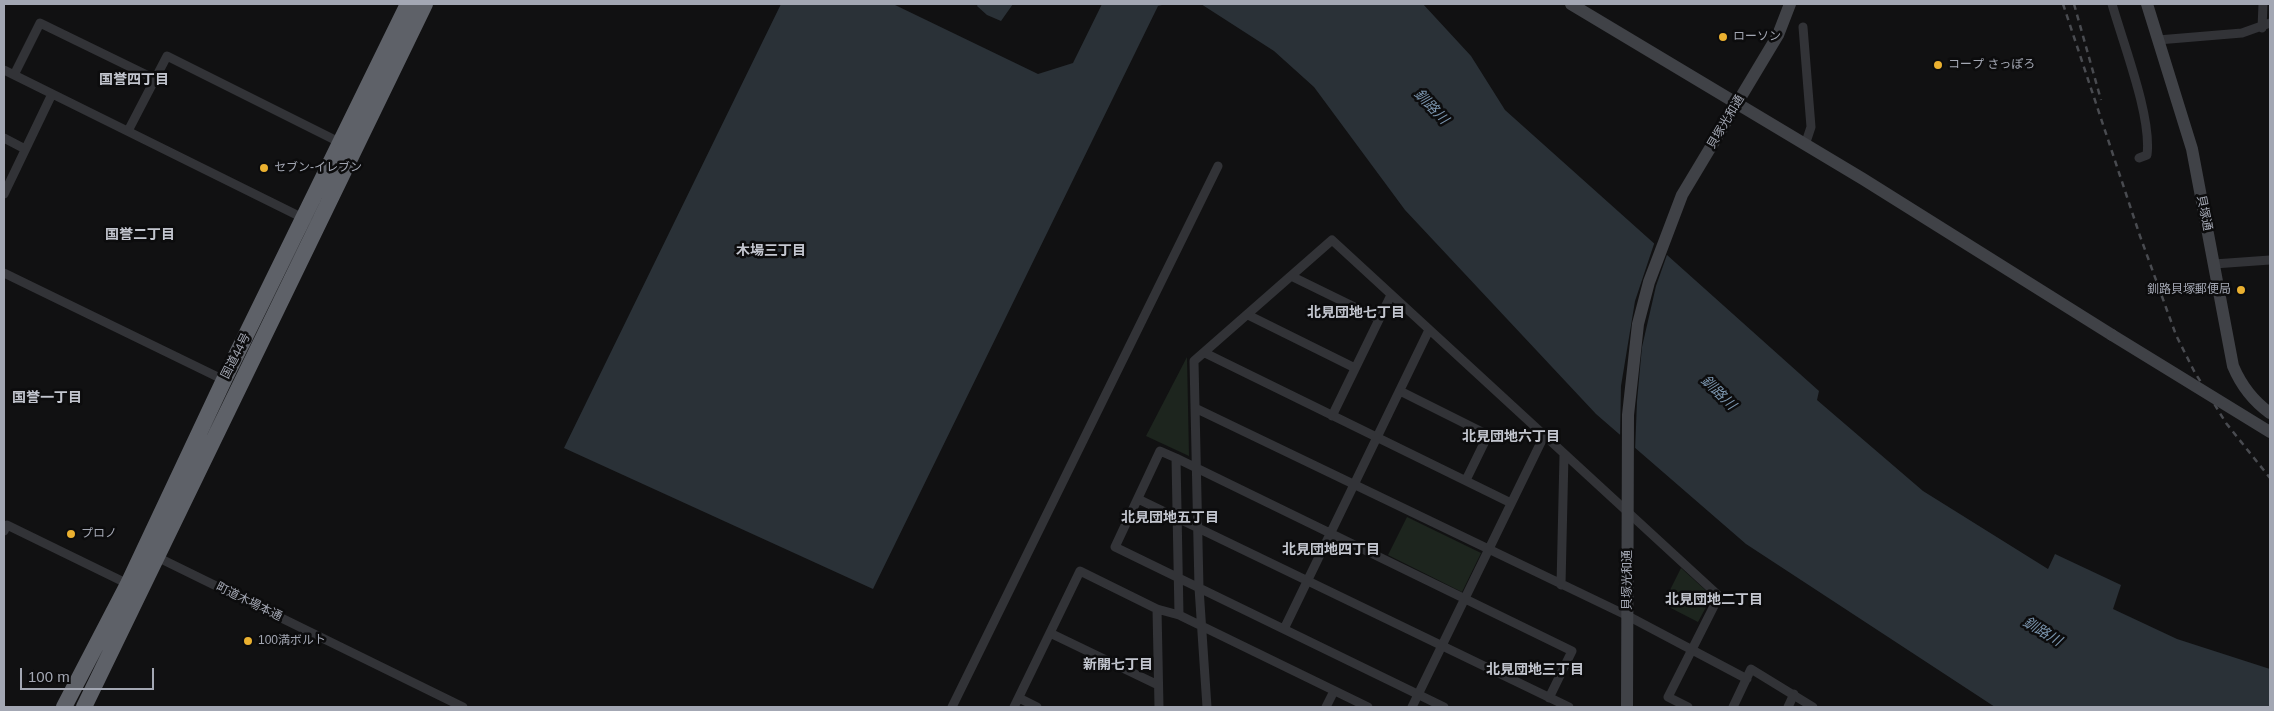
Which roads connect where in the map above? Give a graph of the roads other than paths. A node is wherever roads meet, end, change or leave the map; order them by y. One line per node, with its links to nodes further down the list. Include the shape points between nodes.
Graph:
1 (408, 4): 19 (highway, 国道44号)
2 (425, 4): 19 (highway, 国道44号)
3 (1570, 4): 15 (street)
4 (1790, 4): 15 (street, 貝塚光和通, via 1778,35)
5 (2112, 4): 21 (street, via 2149,144 2147,155)
6 (2147, 4): 10 (street, 貝塚通)
7 (2263, 4): 8 (street)
8 (2266, 25): 10 (street, via 2242,33)
9 (1803, 27): 18 (street, via 1811,127)
10 (2158, 40): 26 (street, 貝塚通, via 2192,149)
11 (4, 70): 12 (street)
12 (14, 75): 13 (street, via 40,23); 14 (street)
13 (155, 79): 16 (street); 19 (street, via 167,56)
14 (52, 94): 16 (street); 20 (street)
15 (1737, 104): 18 (street); 50 (street, 貝塚光和通, via 1682,195 1649,282 1638,324 1631,374)
16 (128, 131): 24 (street)
17 (4, 138): 20 (street)
18 (1805, 145): 40 (street, bridge)
19 (348, 146): 24 (highway, 国道44号)
20 (25, 149): 23 (street)
21 (2138, 158)
22 (1218, 166): 81 (street)
23 (4, 194)
24 (311, 222): 35 (highway, 国道44号)
25 (2270, 260): 26 (street)
26 (2214, 264): 38 (street, 貝塚通, via 2238,377 2252,398)
27 (4, 273): 35 (street)
28 (1292, 276): 29 (street, via 1332,240); 30 (street); 31 (street)
29 (1391, 295): 31 (street); 32 (street)
30 (1248, 315): 33 (street); 34 (street)
31 (1379, 318): 34 (street)
32 (1429, 330): 36 (street); 41 (street)
33 (1205, 353): 37 (street, via 1194,361); 39 (street)
34 (1355, 368): 39 (street)
35 (231, 384): 56 (highway, 国道44号)
36 (1400, 391): 42 (street); 46 (street, via 1488,435)
37 (1195, 408): 45 (street); 47 (street)
38 (2270, 413)
39 (1332, 416): 42 (street)
40 (2270, 432)
41 (1544, 436): 43 (street); 49 (street)
42 (1376, 438): 46 (street); 47 (street)
43 (1564, 455): 50 (street); 60 (street)
44 (1176, 458): 45 (street); 48 (street, via 1160,451); 51 (street)
45 (1196, 466): 52 (street); 54 (street)
46 (1466, 480): 49 (street)
47 (1353, 486): 54 (street); 55 (street)
48 (1138, 499): 51 (street); 57 (street, via 1115,547)
49 (1511, 503): 55 (street)
50 (1627, 513): 65 (street, 貝塚光和通); 70 (street, via 1719,596)
51 (1176, 518): 52 (street); 57 (street)
52 (1197, 527): 58 (street); 61 (street)
53 (4, 531): 59 (street, via 7,524)
54 (1329, 533): 58 (street); 62 (street)
55 (1488, 550): 60 (street); 62 (street)
56 (151, 554): 59 (highway, 国道44号); 79 (highway, 国道44号); 80 (street, 町道木場本通)
57 (1177, 578): 61 (street); 64 (street)
58 (1307, 580): 67 (street); 69 (street)
59 (128, 584): 78 (highway, 国道44号)
60 (1561, 586): 65 (street)
61 (1199, 588): 66 (street); 67 (street)
62 (1465, 598): 69 (street); 77 (street, via 1572,651)
63 (1157, 609): 64 (street); 68 (street, via 1080,571); 72 (street)
64 (1179, 616): 66 (street)
65 (1628, 616): 70 (street); 91 (street, 貝塚光和通)
66 (1202, 628): 73 (street); 85 (street)
67 (1284, 629): 75 (street)
68 (1050, 633): 72 (street); 76 (street)
69 (1442, 647): 75 (street); 77 (street)
70 (1691, 649): 71 (street); 92 (street, via 1668,698)
71 (1747, 679): 74 (street, via 1751,669); 93 (street)
72 (1158, 686): 84 (street)
73 (1334, 691): 86 (street); 87 (street)
74 (1794, 694): 94 (street); 95 (street)
75 (1419, 695): 88 (street); 89 (street)
76 (1019, 698): 82 (street); 83 (street)
77 (1549, 698): 90 (street)
78 (64, 707)
79 (84, 707)
80 (462, 707)
81 (952, 707)
82 (1014, 707)
83 (1037, 707)
84 (1159, 707)
85 (1207, 707)
86 (1326, 707)
87 (1368, 707)
88 (1412, 707)
89 (1444, 707)
90 (1569, 707)
91 (1627, 707)
92 (1688, 707)
93 (1733, 707)
94 (1788, 707)
95 (1813, 707)

